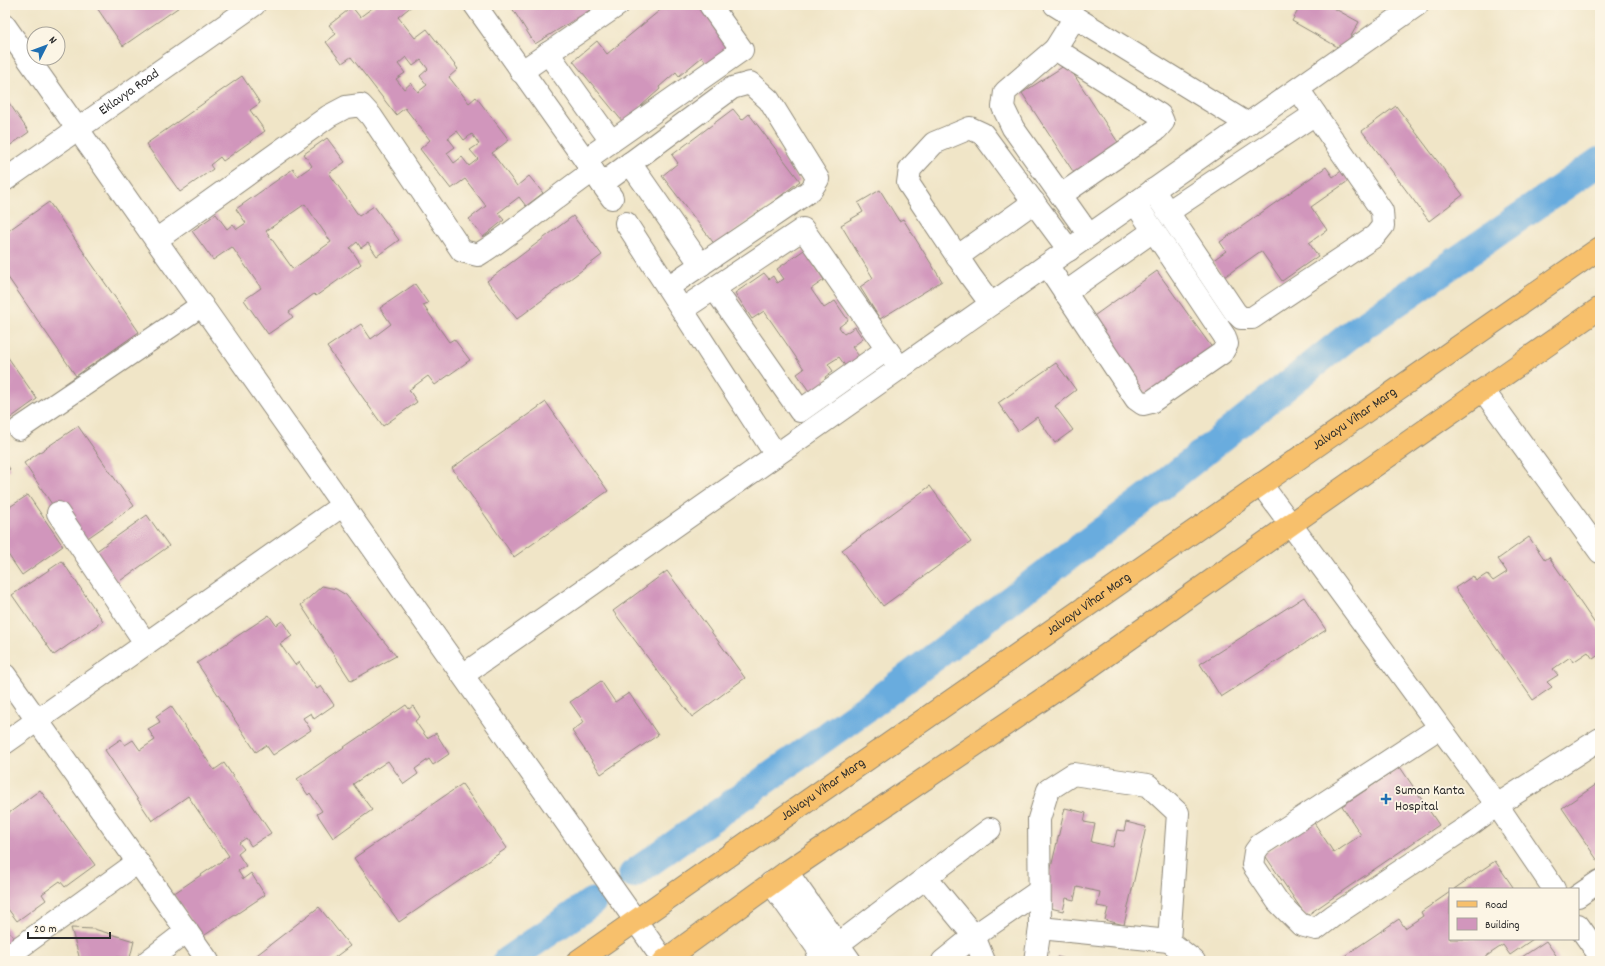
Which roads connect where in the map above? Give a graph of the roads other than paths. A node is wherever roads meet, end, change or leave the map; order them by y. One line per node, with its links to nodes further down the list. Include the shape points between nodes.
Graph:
1 (254, 5): 15 (street, Eklavya Road)
2 (475, 5): 11 (street)
3 (618, 5): 10 (street)
4 (710, 5): 16 (street, via 742,50)
5 (1055, 5): 7 (street)
6 (1417, 5): 12 (street)
7 (1075, 17): 9 (street); 14 (street)
8 (5, 26): 15 (street)
9 (1055, 49): 21 (street, via 1005,92 1003,107 1012,128); 21 (street, via 1160,114 1163,122 1157,129)
10 (548, 53): 11 (street); 16 (street)
11 (522, 72): 18 (street)
12 (1298, 89): 13 (street); 14 (street)
13 (1315, 114): 24 (street); 24 (street, via 1382,211 1383,226 1375,236 1272,305 1252,318 1241,318)
14 (1248, 124): 20 (street)
15 (78, 129): 19 (street, Eklavya Road); 28 (street)
16 (612, 141): 18 (street)
17 (630, 163): 18 (street); 32 (street); 32 (street, via 732,88 750,83 769,100 818,179 811,190)
18 (598, 178): 28 (street, via 562,193 478,255 462,251 371,116 362,105 346,107 329,116)
19 (5, 180)
20 (1153, 190): 23 (street); 24 (street)
21 (1060, 195): 27 (street)
22 (1034, 202): 30 (street); 31 (street); 31 (street, via 983,134 970,128 934,143 910,169 908,183)
23 (1134, 203): 26 (street); 27 (street)
24 (1168, 212)
25 (626, 223): 34 (street)
26 (1153, 232): 36 (street); 36 (street, via 1225,337 1226,344 1222,353 1151,402 1143,404 1136,399)
27 (1089, 235): 30 (street)
28 (156, 240): 38 (street)
29 (1600, 248): 46 (main road, Jalvayu Vihar Marg)
30 (1069, 250): 33 (street)
31 (957, 257): 37 (street)
32 (701, 265): 34 (street)
33 (1047, 265): 36 (street); 37 (street)
34 (668, 287): 40 (street)
35 (714, 288): 40 (street); 41 (street, via 803,229); 41 (street, via 800,410)
36 (1065, 293)
37 (991, 304): 42 (street)
38 (202, 305): 44 (street); 47 (street)
39 (1600, 308): 43 (main road)
40 (683, 309): 45 (street)
41 (886, 350): 42 (street)
42 (900, 368): 45 (street)
43 (1483, 390): 49 (main road); 50 (street)
44 (19, 429)
45 (776, 455): 53 (street)
46 (1261, 484): 49 (street); 67 (main road, Jalvayu Vihar Marg)
47 (343, 505): 51 (street); 53 (street)
48 (58, 513): 51 (street)
49 (1290, 525): 55 (street); 61 (main road, via 1074,678)
50 (1600, 552)
51 (146, 644): 54 (street)
52 (5, 675): 54 (street)
53 (463, 675): 67 (street)
54 (37, 720): 57 (street); 60 (street)
55 (1439, 728): 58 (street); 58 (street, via 1260,845 1255,852 1253,866 1278,902 1301,925 1316,929)
56 (1600, 739): 58 (street)
57 (5, 743)
58 (1497, 805): 64 (street)
59 (990, 830): 62 (street)
60 (138, 862): 70 (street); 75 (street)
61 (779, 878): 74 (street); 79 (main road)
62 (926, 878): 71 (street); 74 (street)
63 (1600, 881): 66 (street)
64 (1553, 888)
65 (1039, 891): 69 (street); 71 (street); 72 (street, via 1039,818 1048,790 1073,774 1148,785 1178,813)
66 (1579, 895)
67 (636, 921): 78 (main road, Jalvayu Vihar Marg); 79 (street)
68 (1579, 925): 73 (street)
69 (1040, 928): 72 (street); 82 (street)
70 (187, 931): 76 (street); 77 (street)
71 (974, 936): 80 (street); 81 (street)
72 (1169, 941): 83 (street)
73 (1600, 956)
74 (831, 957)
75 (5, 958)
76 (148, 961)
77 (208, 961)
78 (578, 961)
79 (664, 961)
80 (943, 961)
81 (984, 961)
82 (1035, 961)
83 (1194, 961)

